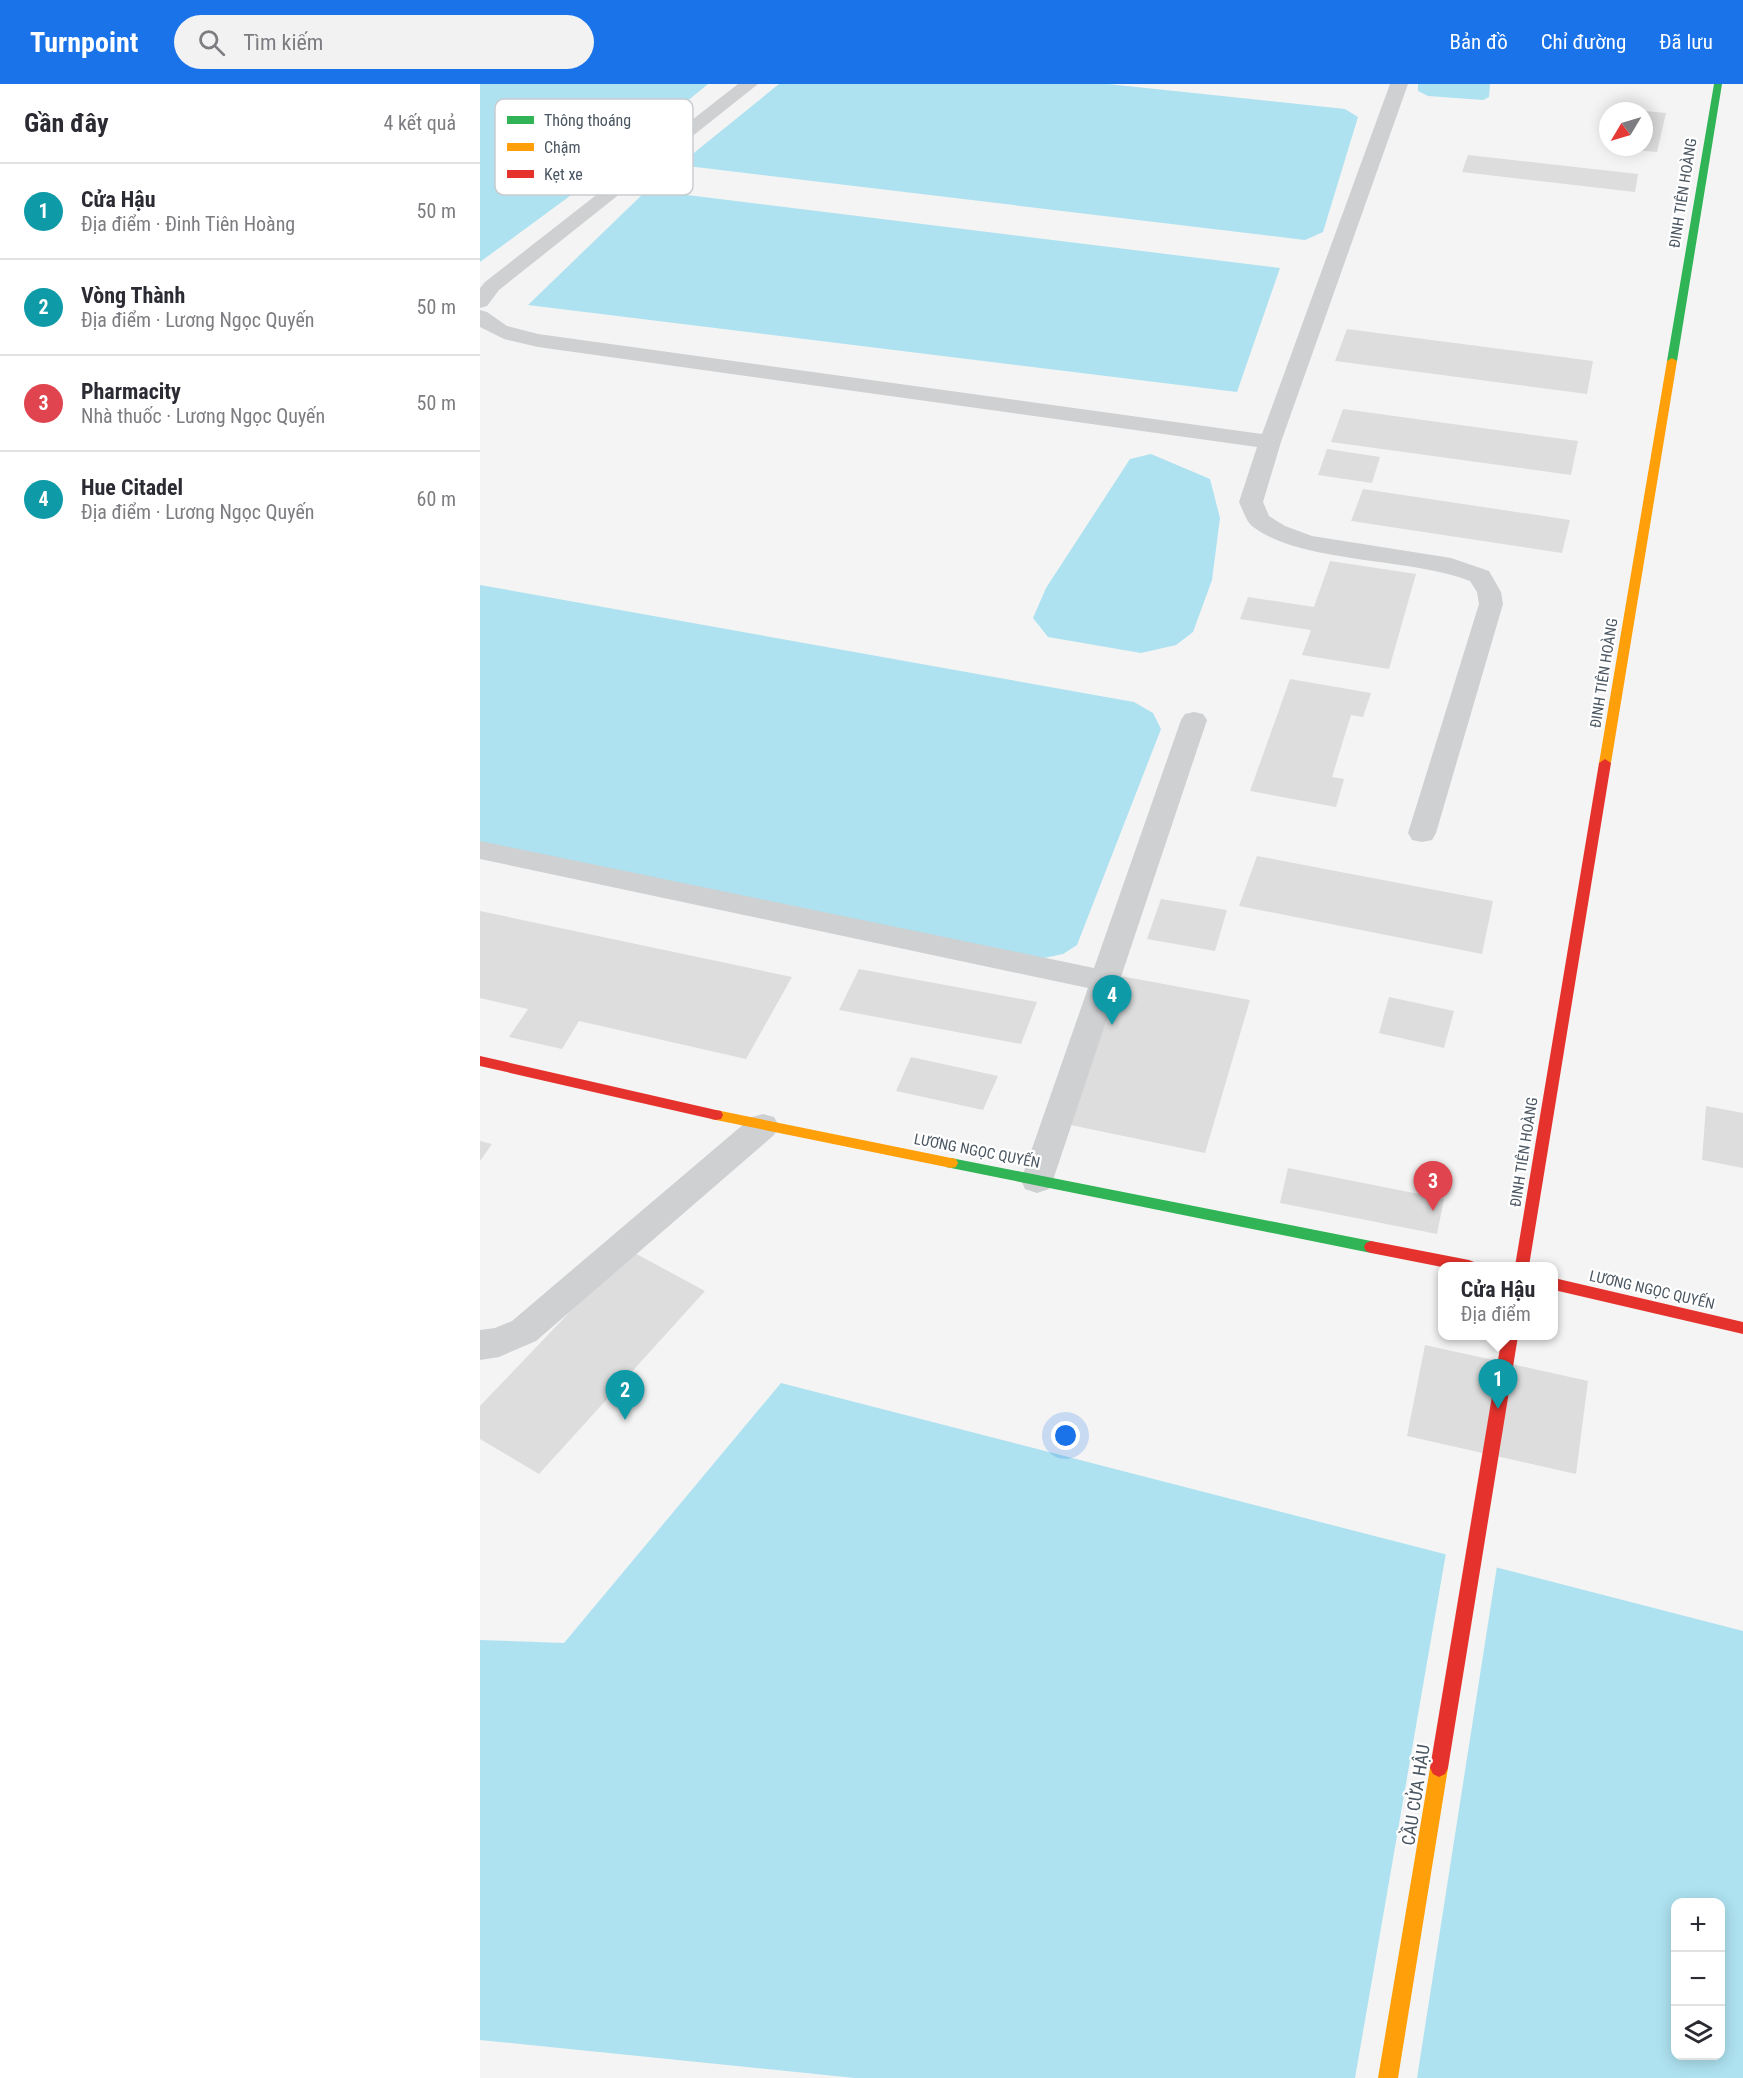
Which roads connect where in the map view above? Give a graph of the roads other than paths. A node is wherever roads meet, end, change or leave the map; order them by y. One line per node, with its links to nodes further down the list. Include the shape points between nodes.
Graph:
1 (749, 84): 4 (lane)
2 (1399, 84): 8 (lane)
3 (1718, 84): 17 (main road, ĐINH TIÊN HOÀNG)
4 (693, 128)
5 (608, 195): 6 (lane, via 492,286)
6 (480, 303)
7 (480, 316): 8 (lane, via 503,331 566,344)
8 (1270, 442): 10 (lane, via 1251,502 1259,520 1306,542 1451,565 1480,576 1489,592 1491,604)
9 (1194, 720): 12 (lane)
10 (1422, 833)
11 (480, 850): 12 (lane)
12 (1106, 981): 15 (lane)
13 (480, 1061): 14 (main road, LƯƠNG NGỌC QUYẾN)
14 (763, 1126): 15 (main road, LƯƠNG NGỌC QUYẾN); 21 (lane, via 524,1331)
15 (1037, 1180): 16 (main road, LƯƠNG NGỌC QUYẾN)
16 (1449, 1262)
17 (1523, 1262)
18 (1558, 1285): 19 (main road, LƯƠNG NGỌC QUYẾN)
19 (1743, 1328)
20 (1509, 1340): 22 (main road, CẦU CỬA HẬU)
21 (480, 1345)
22 (1388, 2078)

